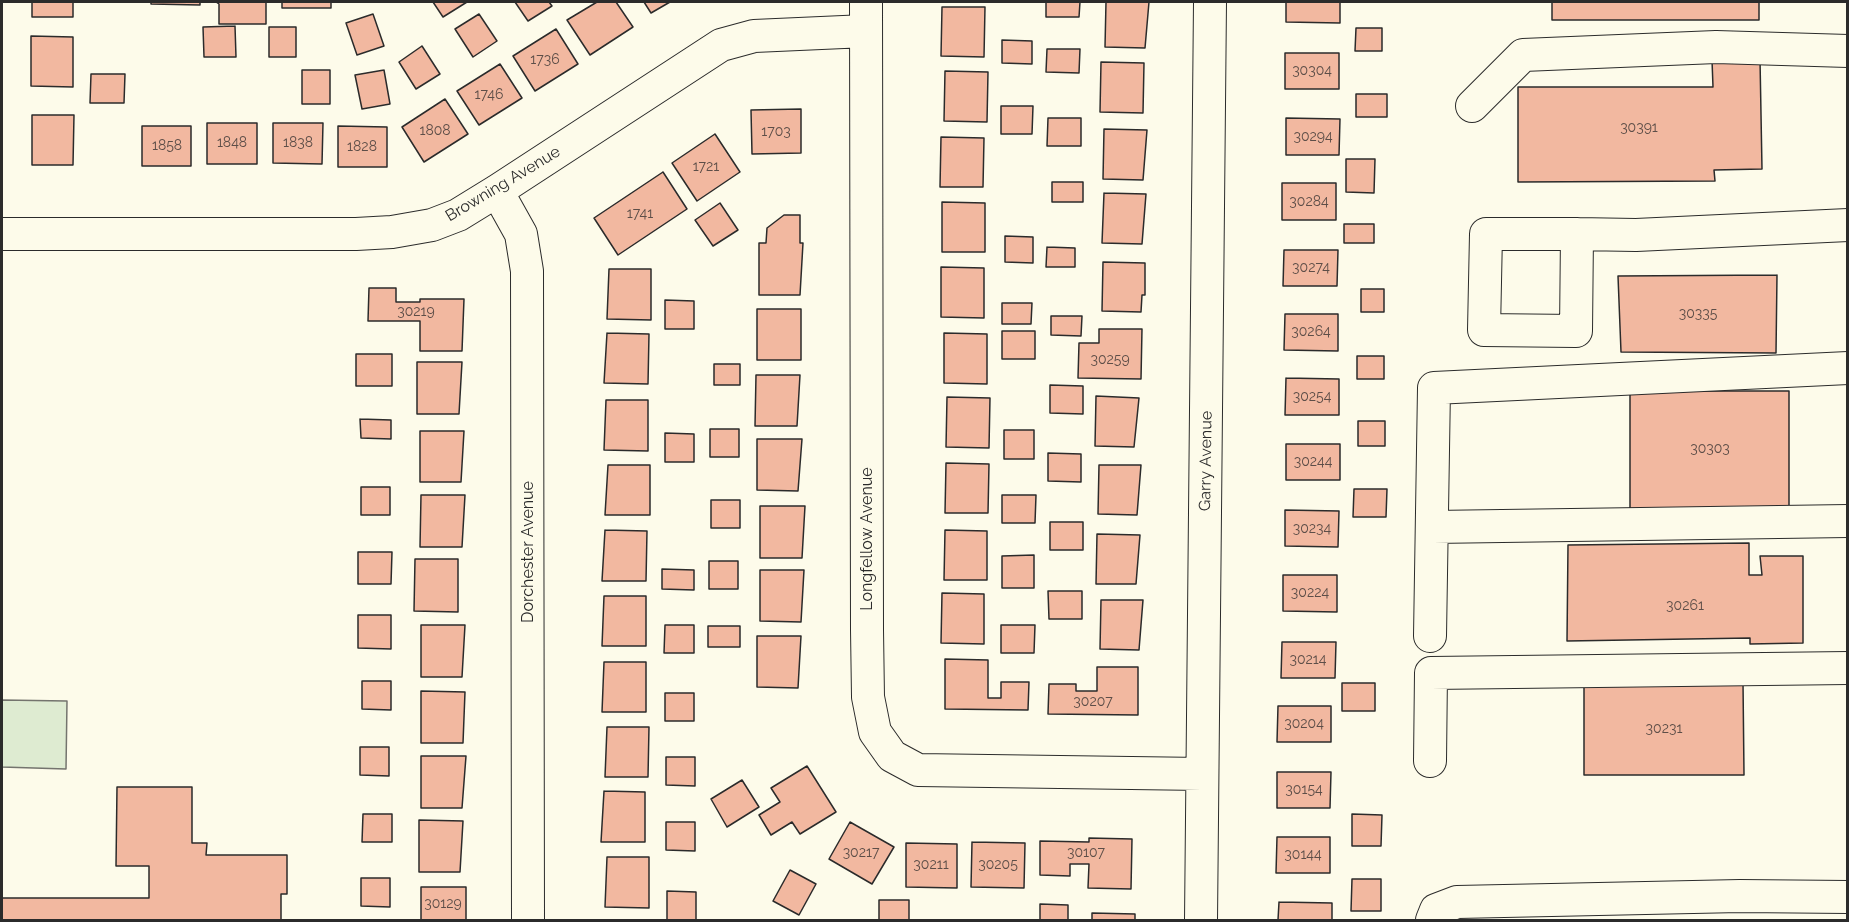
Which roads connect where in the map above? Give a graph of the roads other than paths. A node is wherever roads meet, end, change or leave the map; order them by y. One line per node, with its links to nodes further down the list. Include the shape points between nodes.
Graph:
1 (1210, 2): 15 (street, Garry Avenue)
2 (866, 16): 5 (street, Browning Avenue, via 721,45); 15 (street, Longfellow Avenue, via 867,630 868,697 875,732 892,756 918,770)
3 (1848, 51): 4 (street, via 1716,47 1523,55)
4 (1472, 106)
5 (497, 191): 7 (street, Browning Avenue, via 458,215 432,225 392,232); 17 (street, Dorchester Avenue, via 521,234 527,271)
6 (1848, 225): 8 (street)
7 (2, 234)
8 (1577, 234)
9 (1848, 368): 11 (street, via 1434,388)
10 (1848, 521): 11 (street)
11 (1433, 527): 12 (street)
12 (1430, 636)
13 (1848, 668): 14 (street, via 1431,673)
14 (1430, 761)
15 (1202, 774): 18 (street, Garry Avenue)
16 (1848, 897): 19 (street, via 1457,902 1436,910)
17 (528, 921)
18 (1201, 921)
19 (1432, 921)

